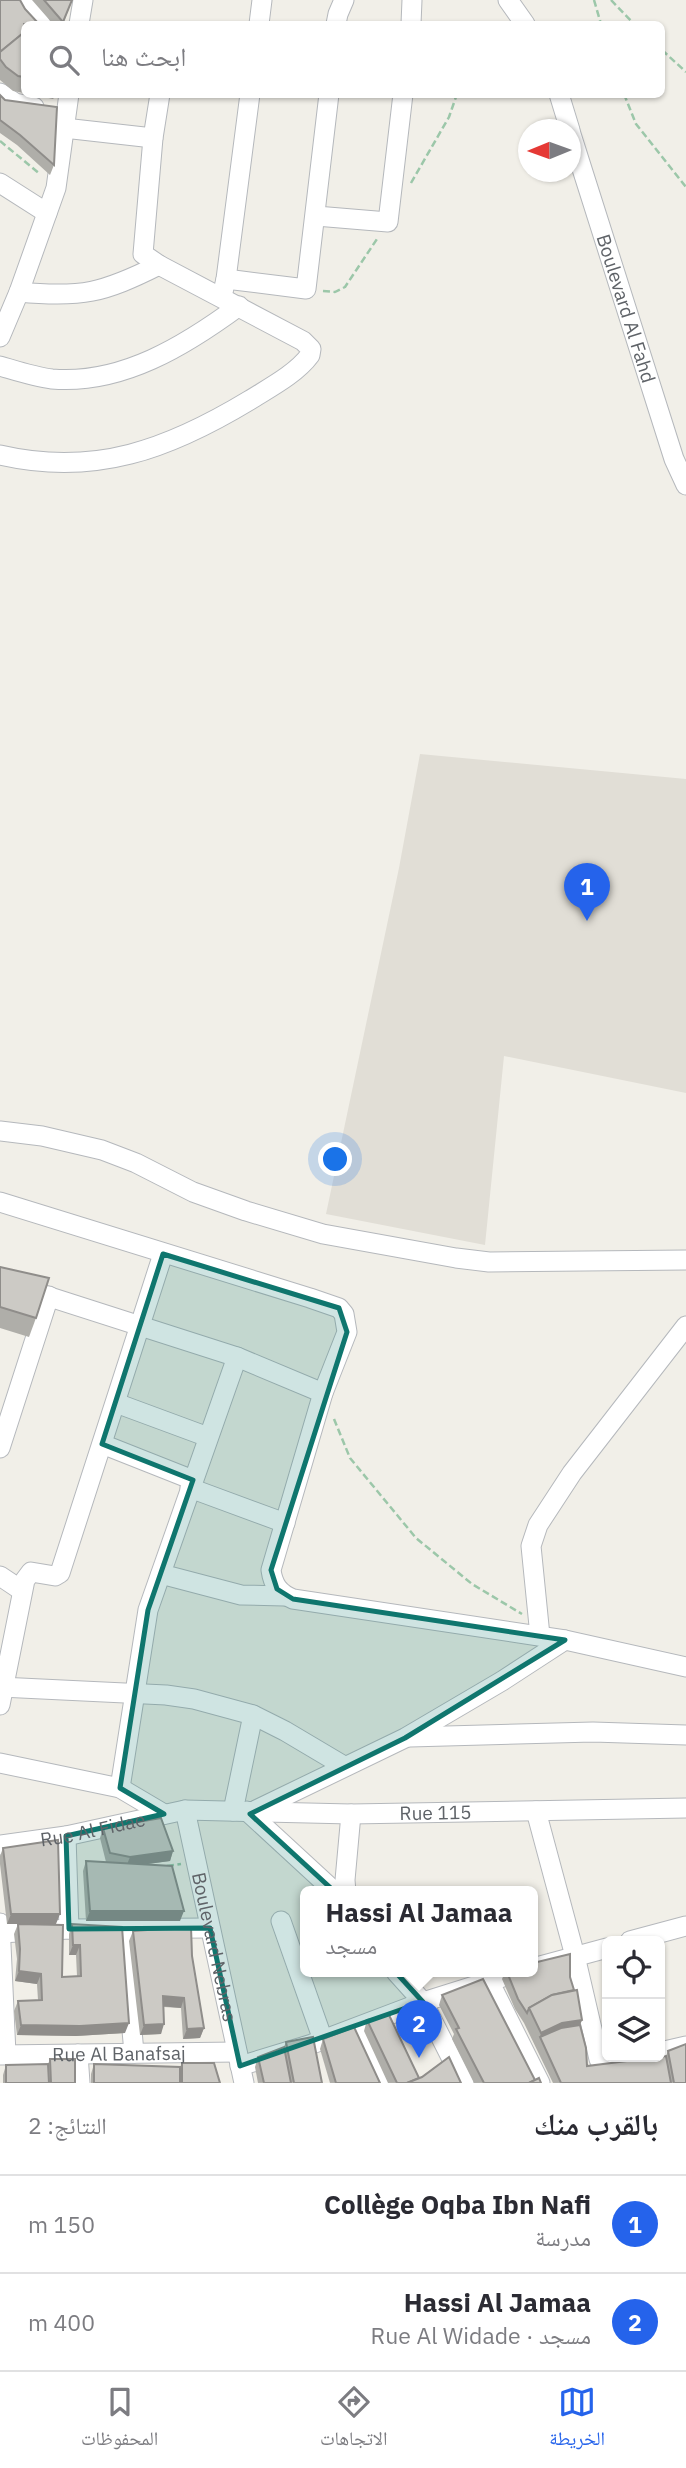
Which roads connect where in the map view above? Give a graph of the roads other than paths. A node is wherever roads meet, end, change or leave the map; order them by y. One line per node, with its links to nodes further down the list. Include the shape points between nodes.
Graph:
1 (21, 0): 7 (street)
2 (83, 0): 8 (street)
3 (262, 0): 9 (street)
4 (344, 0): 10 (street)
5 (412, 0): 11 (street)
6 (508, 0): 12 (street)
7 (38, 21)
8 (80, 21)
9 (259, 21)
10 (337, 21)
11 (411, 21)
12 (523, 21)
13 (0, 93): 19 (street, via 15,103)
14 (159, 98): 21 (street)
15 (249, 98): 27 (street)
16 (329, 98): 25 (street)
17 (402, 98): 25 (street, via 388,222)
18 (560, 98): 20 (street, Boulevard Al Fahd)
19 (66, 112): 21 (street); 24 (street)
20 (567, 119)
21 (153, 138): 26 (street, via 143,251)
22 (581, 165): 33 (street, Boulevard Al Fahd)
23 (0, 183): 24 (street)
24 (47, 213): 28 (street)
25 (316, 216): 27 (street, via 306,289)
26 (159, 265): 27 (street); 28 (street, via 84,294)
27 (224, 288): 29 (street)
28 (19, 292): 30 (street)
29 (239, 306): 31 (street, via 180,346 124,370 53,379); 32 (street, via 307,344 311,349 308,358 225,415 132,455 68,463)
30 (0, 337)
31 (0, 366)
32 (0, 455)
33 (686, 485)
34 (0, 1131): 37 (street, via 102,1150 193,1192 335,1237 489,1262)
35 (0, 1202): 36 (street)
36 (163, 1254): 40 (street); 43 (street, via 338,1308 344,1314 347,1332)
37 (686, 1260)
38 (0, 1281): 39 (street)
39 (49, 1296): 40 (street); 47 (street)
40 (140, 1325): 42 (street); 44 (street)
41 (686, 1326): 54 (street, via 572,1473 538,1525 531,1546)
42 (237, 1357): 43 (street); 45 (street)
43 (323, 1393): 49 (street)
44 (116, 1403): 45 (street); 46 (street)
45 (208, 1437): 48 (street)
46 (102, 1444): 48 (street); 52 (street, via 60,1573 29,1573)
47 (0, 1448)
48 (192, 1484): 49 (street); 50 (street)
49 (285, 1523): 53 (street, via 271,1570)
50 (161, 1574): 53 (street, via 241,1595); 58 (street, via 148,1611)
51 (0, 1576): 52 (street)
52 (21, 1590): 57 (street)
53 (284, 1596): 54 (street)
54 (539, 1629): 55 (street)
55 (565, 1640): 56 (street); 61 (street)
56 (686, 1667)
57 (1, 1693): 58 (street)
58 (135, 1694): 59 (street, via 194,1699); 64 (street)
59 (253, 1716): 63 (street); 67 (street)
60 (686, 1735): 61 (street, via 593,1732)
61 (405, 1738): 63 (street)
62 (0, 1763): 64 (street)
63 (344, 1766): 67 (street)
64 (120, 1788): 69 (street)
65 (686, 1808): 68 (street, Rue 115)
66 (185, 1810): 67 (street, Rue 115); 69 (street, Rue Al Fidae); 79 (street, Boulevard Nebras)
67 (245, 1811): 70 (street, Rue 115); 73 (street)
68 (536, 1811): 70 (street, Rue 115); 83 (street)
69 (164, 1814): 71 (street, Rue Al Fidae)
70 (351, 1814): 74 (street)
71 (66, 1836): 72 (street, Rue Al Fidae); 80 (street)
72 (0, 1845)
73 (328, 1886)
74 (346, 1886)
75 (281, 1921): 91 (street)
76 (686, 1926): 81 (street)
77 (1, 1928): 80 (street); 95 (street)
78 (123, 1928): 79 (street); 80 (street); 93 (street)
79 (210, 1928): 97 (street, Boulevard Nebras)
80 (69, 1929)
81 (649, 1936)
82 (602, 1949): 83 (street)
83 (575, 1956): 84 (street); 96 (street)
84 (538, 1967)
85 (400, 1977): 88 (street)
86 (502, 1977): 87 (street, Rue Al Banafsaj)
87 (489, 1981): 88 (street, Rue Al Banafsaj); 101 (street)
88 (423, 2003): 89 (street, Rue Al Banafsaj); 100 (street)
89 (355, 2029): 91 (street, Rue Al Banafsaj); 99 (street)
90 (686, 2046): 92 (street)
91 (316, 2047): 97 (street, Rue Al Banafsaj)
92 (665, 2051)
93 (134, 2053): 94 (street, Rue Al Banafsaj); 97 (street, Rue Al Banafsaj)
94 (78, 2054): 95 (street, Rue Al Banafsaj); 98 (street)
95 (3, 2055)
96 (602, 2060)
97 (240, 2067)
98 (80, 2083)
99 (382, 2083)
100 (464, 2083)
101 (540, 2083)

